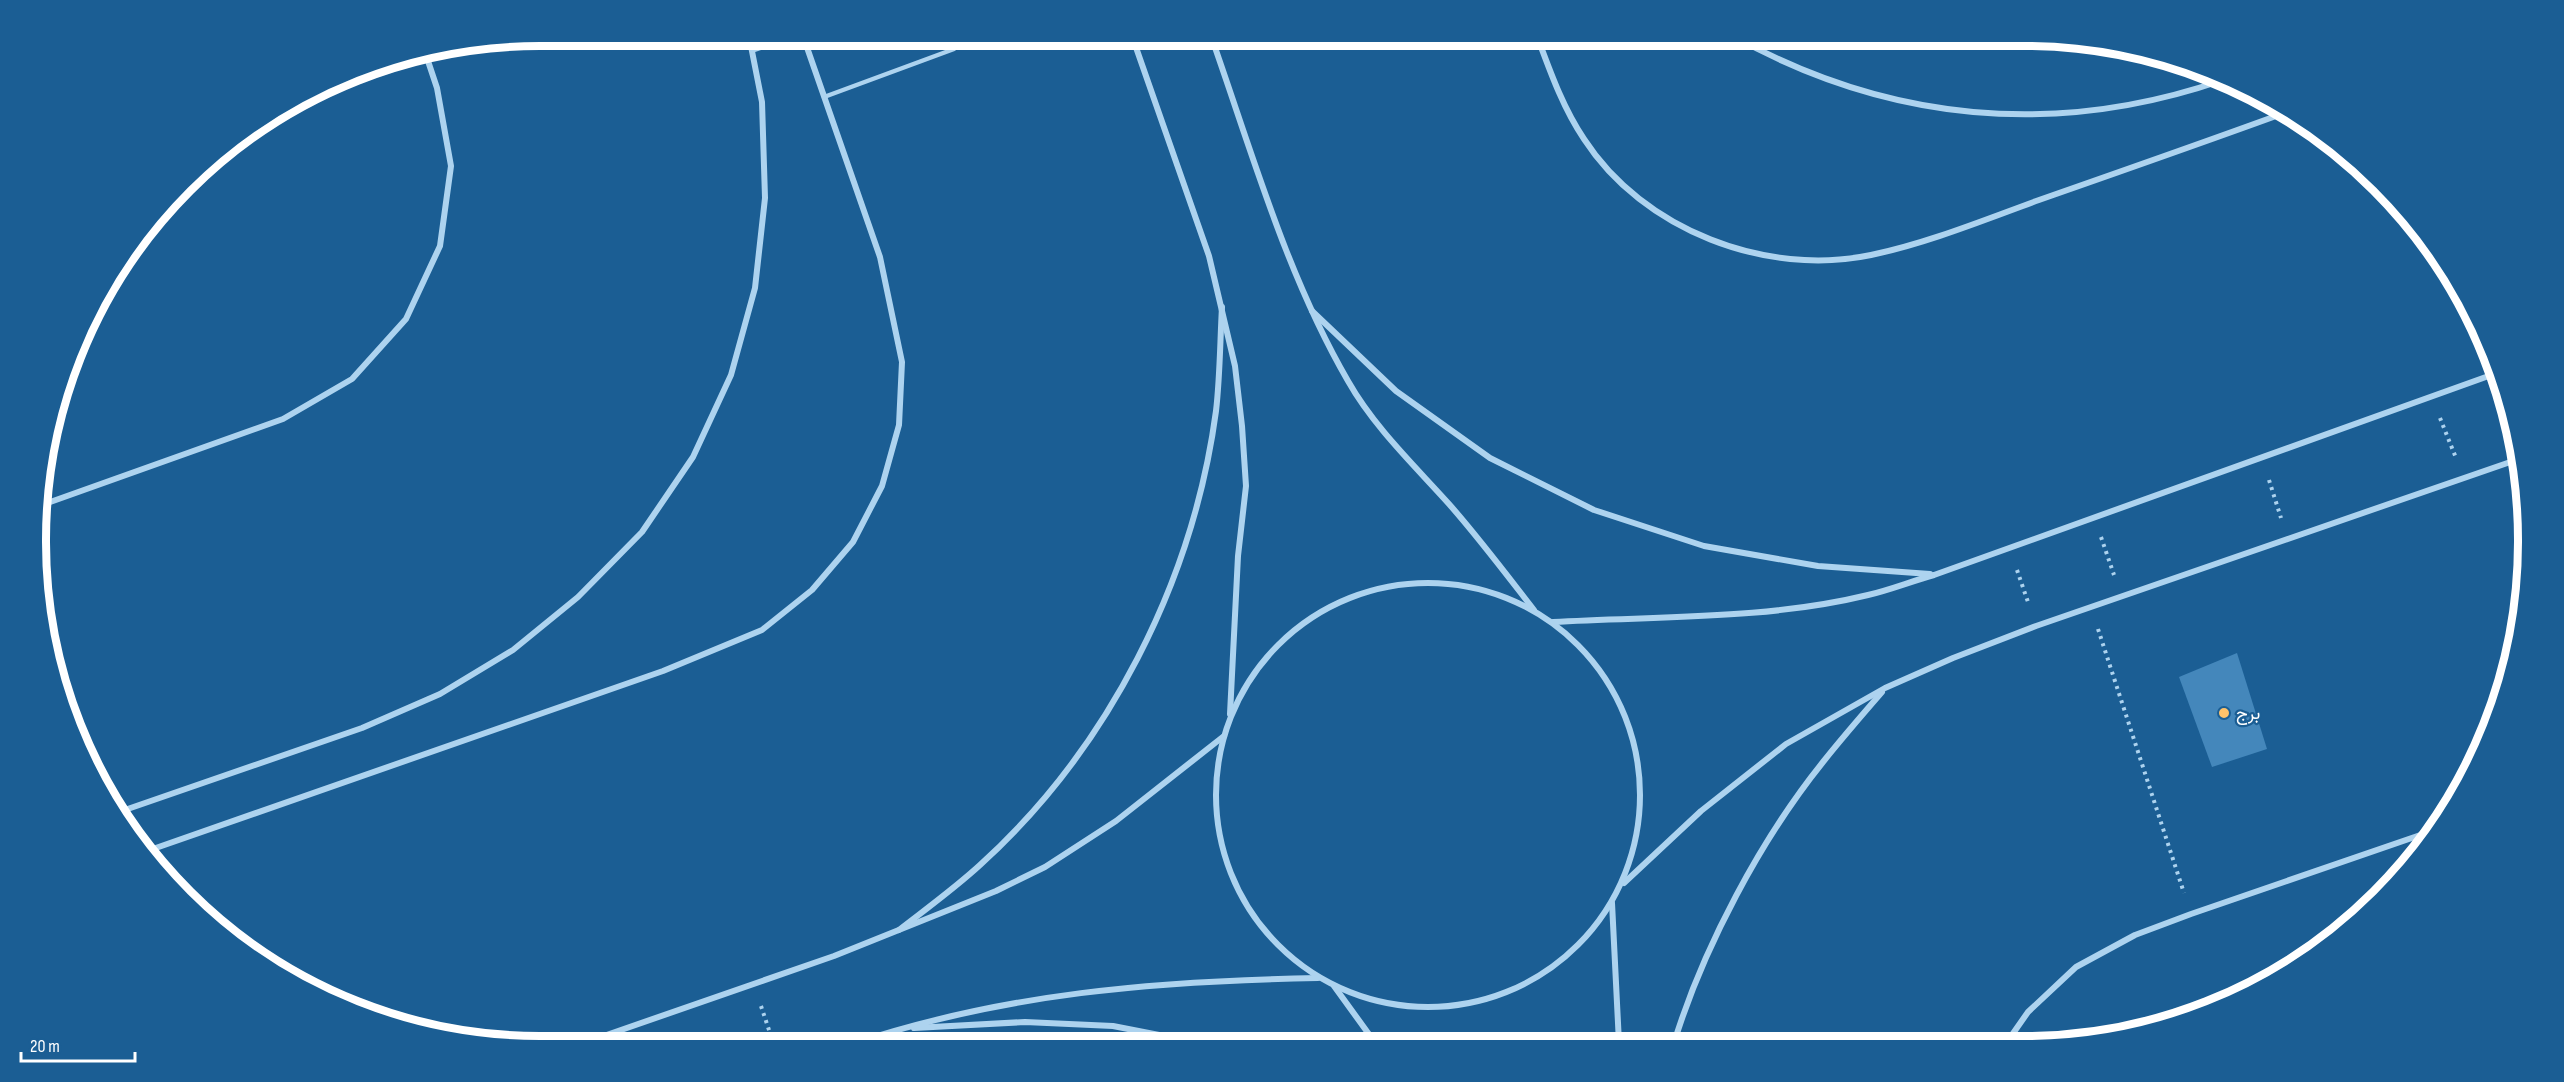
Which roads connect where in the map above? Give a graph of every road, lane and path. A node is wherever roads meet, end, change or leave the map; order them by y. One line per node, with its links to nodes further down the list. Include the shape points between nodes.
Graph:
1 (751, 46): 9 (street)
2 (763, 46): 9 (street)
3 (807, 46): 12 (street)
4 (1136, 46): 14 (street, via 1209,256)
5 (1214, 46): 15 (street)
6 (1541, 46): 13 (street, via 1554,82 1584,140 1627,189 1680,227 1740,251 1804,261 1869,256 1936,237)
7 (1751, 46): 11 (street, via 1843,86 1912,105 2002,115 2092,112)
8 (954, 49): 12 (lane)
9 (752, 50): 34 (street, via 762,102 765,198 755,288 731,375 717,406 693,457 642,532 578,597 513,650 440,694 362,728)
10 (428, 60): 21 (street, via 437,88 451,166 440,246 406,319 352,379 283,419)
11 (2212, 84)
12 (825, 97): 36 (street, via 880,257 902,362 899,425 882,486 853,542 812,591 762,630 663,671)
13 (2275, 116)
14 (1222, 307): 32 (street, via 1235,366 1246,486 1238,556); 40 (street, via 1216,411 1195,514 1155,622 1113,704 1052,789 981,865)
15 (1312, 311): 25 (street, via 1396,391 1490,458 1594,510 1704,546 1818,566); 28 (street, via 1349,383 1393,442 1449,504)
16 (2489, 376): 17 (street)
17 (2431, 397): 18 (street); 20 (path)
18 (2261, 457): 22 (street); 23 (path)
19 (2511, 462): 20 (street)
20 (2465, 478): 23 (street)
21 (49, 503)
22 (2094, 517): 24 (street); 26 (path)
23 (2288, 539): 26 (street)
24 (2010, 547): 25 (street); 30 (path)
25 (1934, 575): 29 (street, via 1868,595 1798,608)
26 (2122, 596): 27 (street)
27 (2091, 607): 30 (street); 39 (path)
28 (1536, 613): 29 (street); 32 (street, via 1511,598 1456,585 1400,584 1346,599 1298,627 1258,667)
29 (1552, 622): 37 (street, via 1586,651 1611,685 1629,723 1640,764 1641,805 1635,846)
30 (2036, 626): 31 (street)
31 (1885, 688): 37 (street, via 1786,744 1701,811); 51 (street, via 1821,763 1766,844 1719,930)
32 (1230, 717): 33 (street)
33 (1224, 735): 40 (street, via 1116,821 1055,861 996,891); 41 (street, via 1216,774 1217,822 1228,869 1250,912 1281,949)
34 (126, 810)
35 (2420, 835): 39 (street)
36 (154, 849)
37 (1621, 886): 38 (street)
38 (1612, 903): 43 (street, via 1579,945 1537,977 1489,998 1437,1007 1384,1003); 50 (street)
39 (2191, 914): 52 (street, via 2135,935 2076,967 2028,1011)
40 (899, 930): 42 (street)
41 (1320, 978): 43 (street); 44 (street, via 1166,983 1072,993 992,1006)
42 (754, 984): 45 (street); 46 (path)
43 (1334, 986): 49 (street)
44 (898, 1029): 47 (street); 48 (street, via 1025,1022 1113,1026)
45 (604, 1036)
46 (771, 1036)
47 (877, 1036)
48 (1164, 1036)
49 (1370, 1036)
50 (1619, 1036)
51 (1676, 1036)
52 (2011, 1036)

